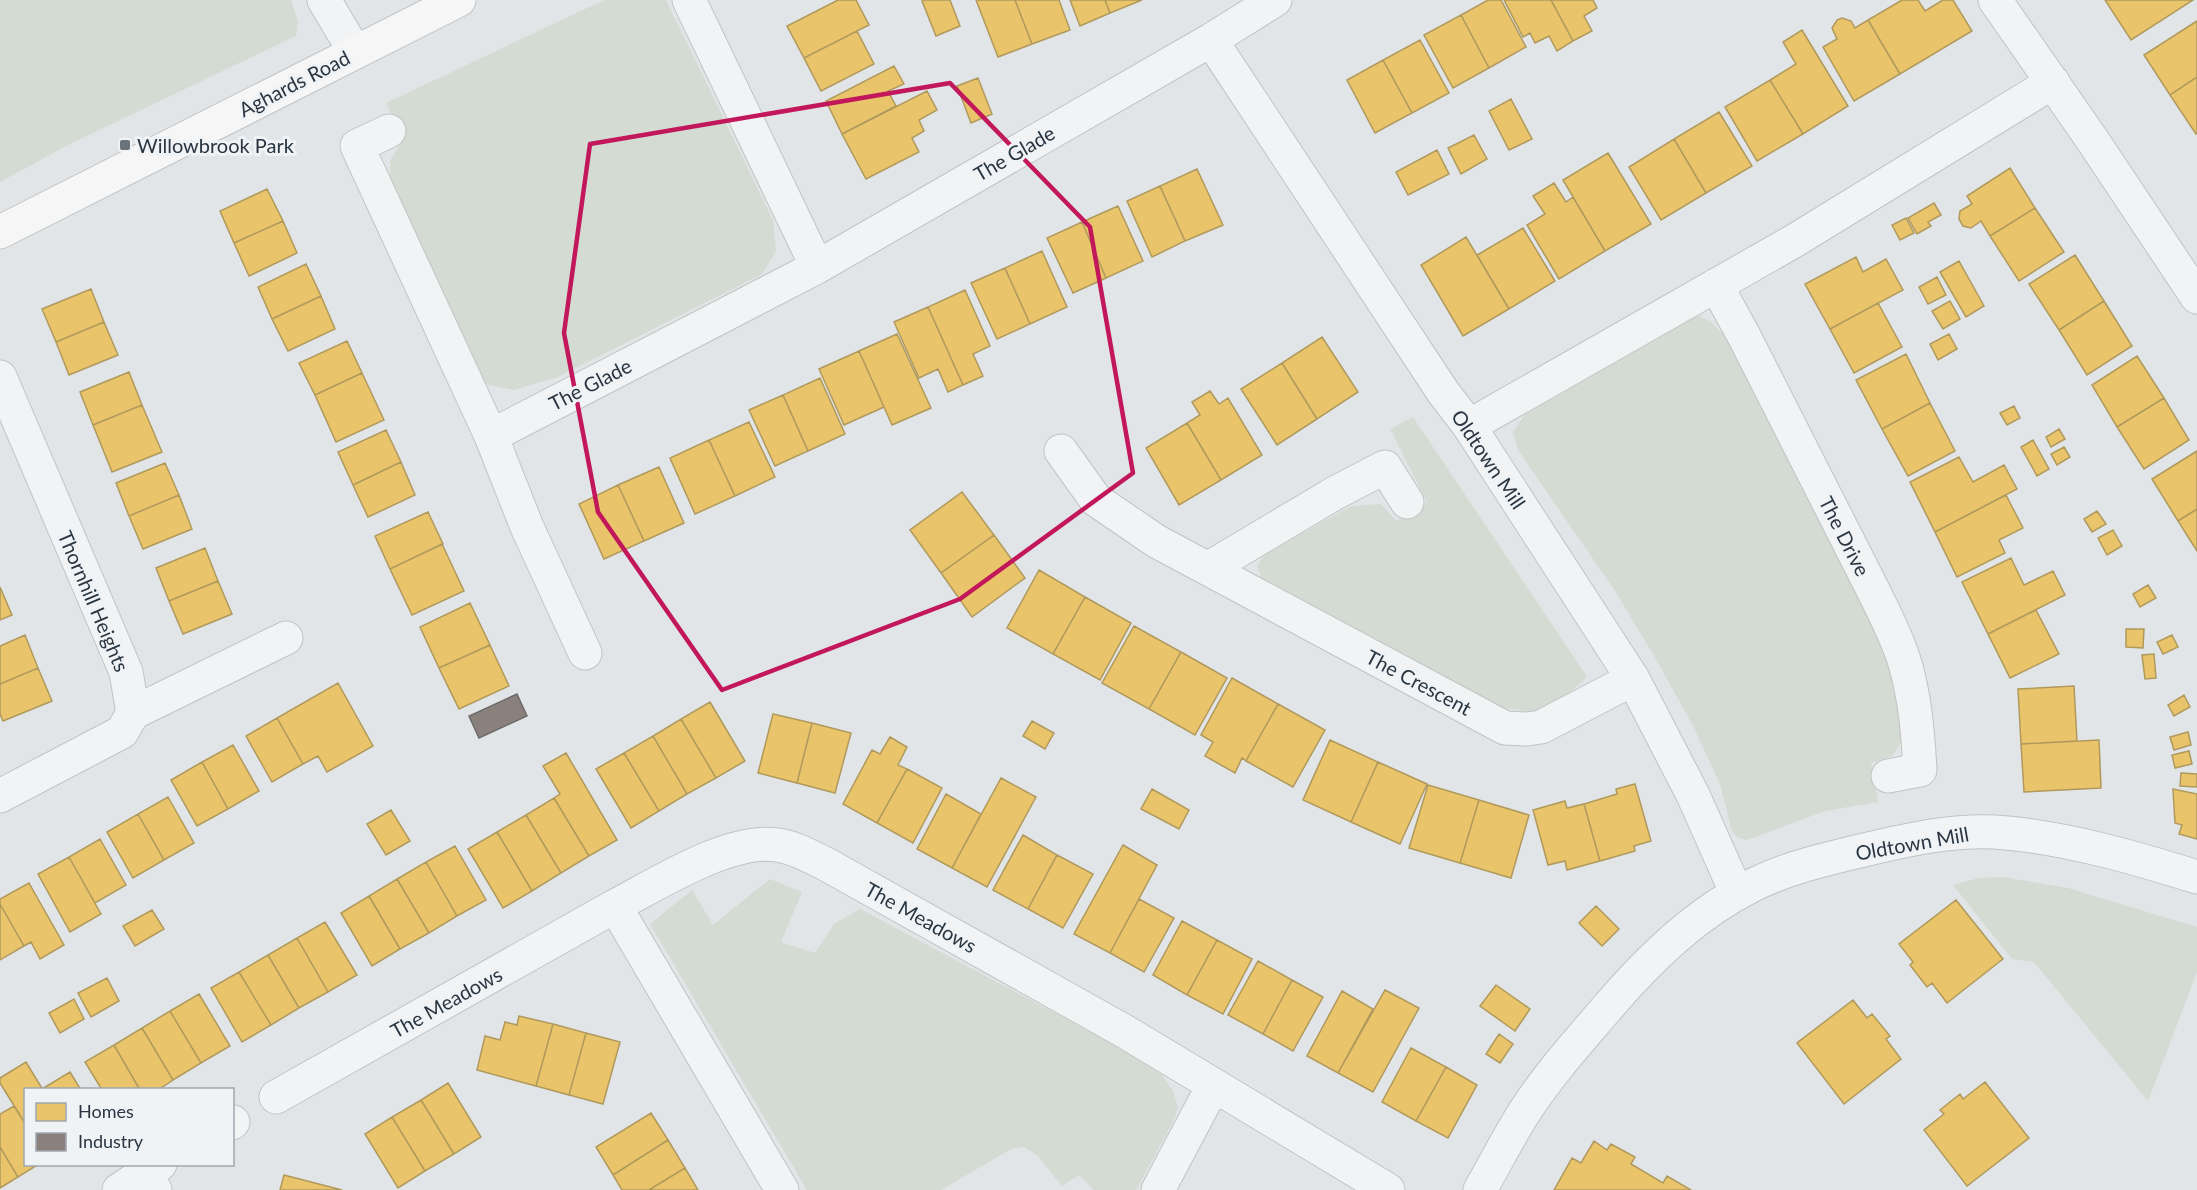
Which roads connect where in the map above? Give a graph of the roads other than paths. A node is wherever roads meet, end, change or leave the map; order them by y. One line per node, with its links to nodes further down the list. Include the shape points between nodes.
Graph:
1 (324, 0): 7 (street)
2 (459, 0): 7 (street, Aghards Road)
3 (689, 0): 11 (street)
4 (1275, 0): 6 (street, The Glade)
5 (1995, 0): 8 (street)
6 (1211, 40): 11 (street, The Glade); 15 (street, Oldtown Mill)
7 (355, 52): 10 (street, Aghards Road)
8 (2053, 82): 12 (street); 13 (street)
9 (389, 131): 16 (street, via 357,146)
10 (0, 232)
11 (817, 267): 16 (street, The Glade)
12 (1716, 285): 15 (street); 24 (street, The Drive, via 1902,654 1914,698 1920,770)
13 (2197, 297)
14 (0, 377): 23 (street, Thornhill Heights, via 126,672)
15 (1469, 426): 22 (street, Oldtown Mill)
16 (491, 436): 21 (street)
17 (1061, 451): 19 (street, The Crescent, via 1096,500 1156,541)
18 (1407, 502): 19 (street, via 1385,467)
19 (1209, 568): 22 (street, The Crescent, via 1505,728 1541,727)
20 (286, 638): 23 (street)
21 (585, 654)
22 (1633, 679): 27 (street, Oldtown Mill, via 1693,795)
23 (133, 713): 25 (street, via 122,732)
24 (1888, 776)
25 (0, 796)
26 (2197, 877): 27 (street, Oldtown Mill, via 2113,853 1987,832 1904,841 1810,863)
27 (1737, 894): 34 (street, Oldtown Mill, via 1671,941 1640,969 1587,1029 1523,1114)
28 (615, 906): 29 (street, The Meadows, via 720,854 776,844 797,850 1114,1025); 30 (street, The Meadows); 31 (street)
29 (1213, 1086): 32 (street); 33 (street, The Meadows)
30 (276, 1097)
31 (782, 1190)
32 (1158, 1190)
33 (1388, 1190)
34 (1480, 1190)

